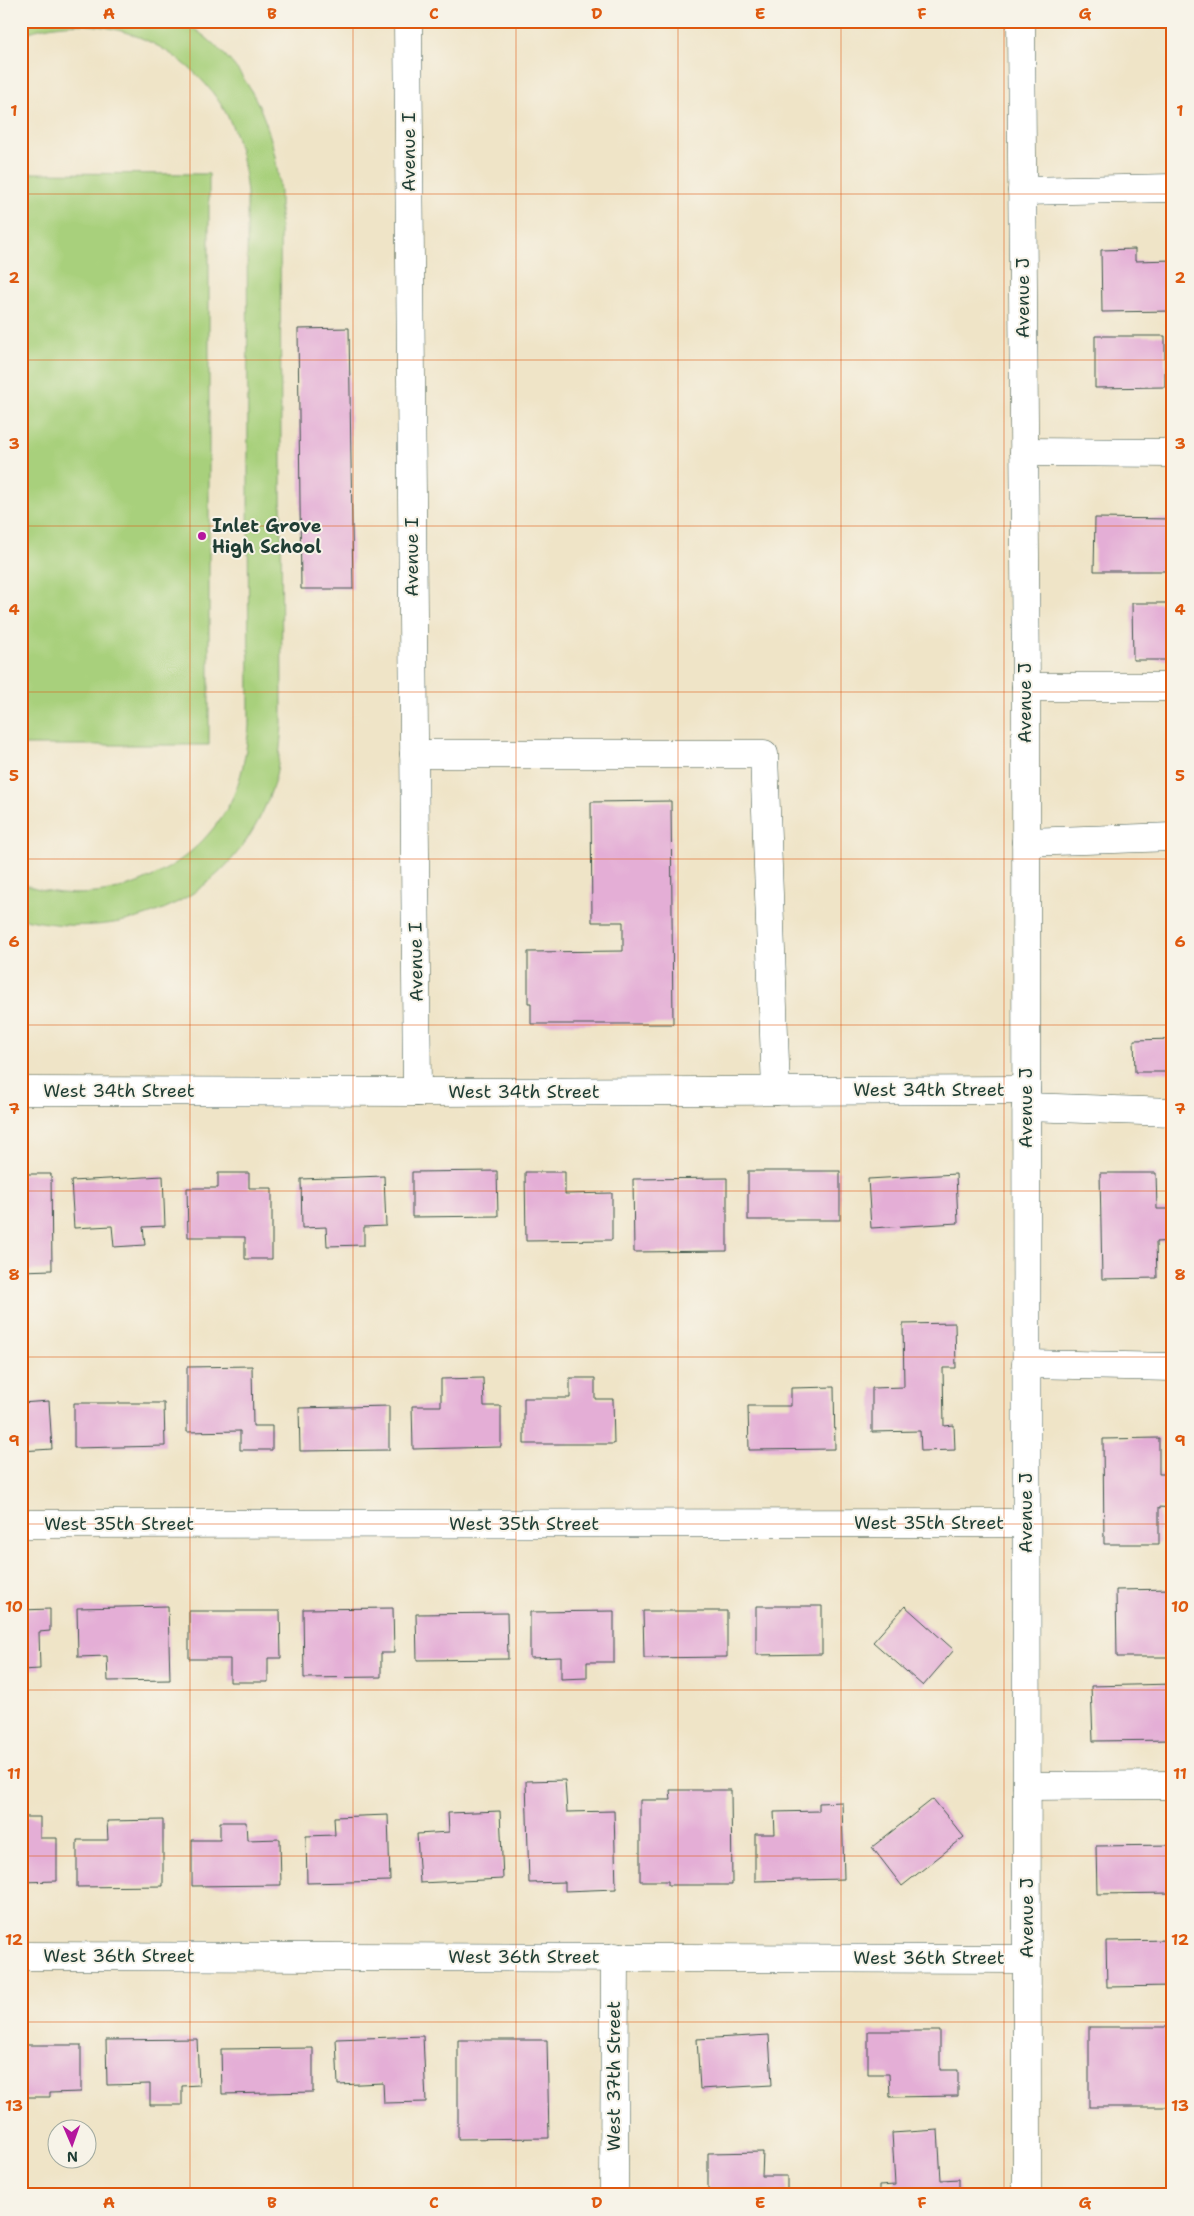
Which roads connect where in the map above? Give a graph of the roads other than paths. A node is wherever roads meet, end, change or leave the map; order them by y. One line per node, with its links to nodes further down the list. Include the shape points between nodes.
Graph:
1 (408, 21): 9 (street, Avenue I)
2 (1020, 21): 4 (street, Avenue J)
3 (1173, 188): 4 (street)
4 (1022, 191): 5 (street, Avenue J)
5 (1024, 452): 6 (street); 7 (street, Avenue J)
6 (1173, 453)
7 (1026, 687): 8 (street); 11 (street, Avenue J)
8 (1173, 688)
9 (414, 754): 13 (street, via 764,754); 14 (street, Avenue I)
10 (1173, 837): 11 (street)
11 (1026, 842): 15 (street, Avenue J)
12 (21, 1091): 14 (street, West 34th Street)
13 (776, 1091): 14 (street, West 34th Street); 15 (street, West 34th Street)
14 (417, 1092)
15 (1026, 1098): 16 (street, West 34th Street); 17 (street, Avenue J)
16 (1173, 1112)
17 (1026, 1364): 18 (street); 19 (street, Avenue J)
18 (1173, 1367)
19 (1026, 1523): 20 (street, West 35th Street); 22 (street, Avenue J)
20 (21, 1524)
21 (1173, 1785): 22 (street)
22 (1027, 1786): 25 (street, Avenue J)
23 (21, 1956): 24 (street, West 36th Street)
24 (615, 1957): 25 (street, West 36th Street); 26 (street, West 37th Street)
25 (1027, 1958): 27 (street, Avenue J)
26 (614, 2195)
27 (1027, 2195)

